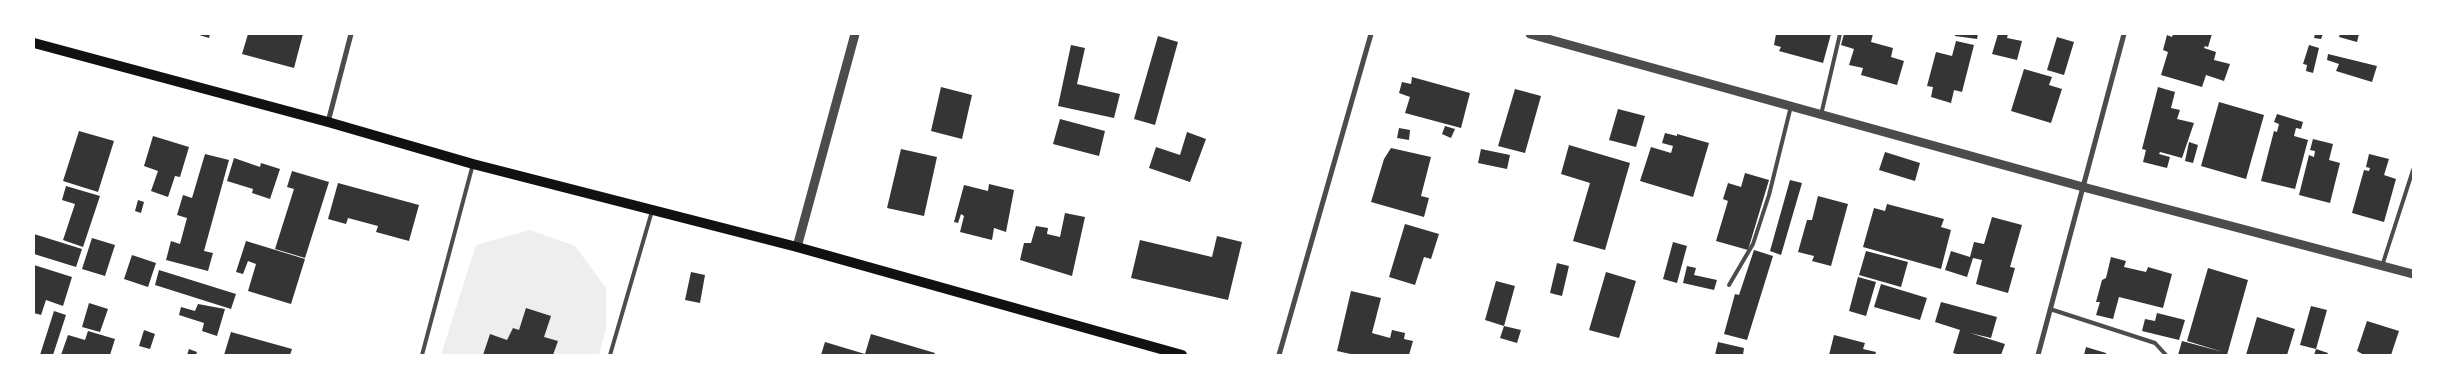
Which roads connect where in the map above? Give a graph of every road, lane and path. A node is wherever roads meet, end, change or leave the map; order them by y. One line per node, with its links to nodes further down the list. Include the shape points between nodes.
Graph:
1 (351, 34): 10 (street)
2 (855, 34): 15 (street)
3 (1371, 34): 23 (street)
4 (1530, 34): 8 (street)
5 (1840, 34): 9 (lane)
6 (2124, 34): 13 (street)
7 (34, 43): 10 (main road)
8 (1791, 106): 9 (street); 18 (lane, via 1753,244)
9 (1821, 114): 13 (street)
10 (328, 122): 11 (main road)
11 (473, 164): 14 (main road); 20 (lane)
12 (2413, 170): 16 (lane)
13 (2083, 187): 16 (street); 19 (street)
14 (652, 211): 15 (main road); 21 (lane)
15 (797, 247): 22 (main road)
16 (2382, 266): 17 (street)
17 (2413, 274)
18 (1729, 285)
19 (2050, 309): 24 (street); 25 (lane, via 2155,343)
20 (422, 355)
21 (610, 355)
22 (1182, 355)
23 (1279, 355)
24 (2038, 355)
25 (2166, 355)

